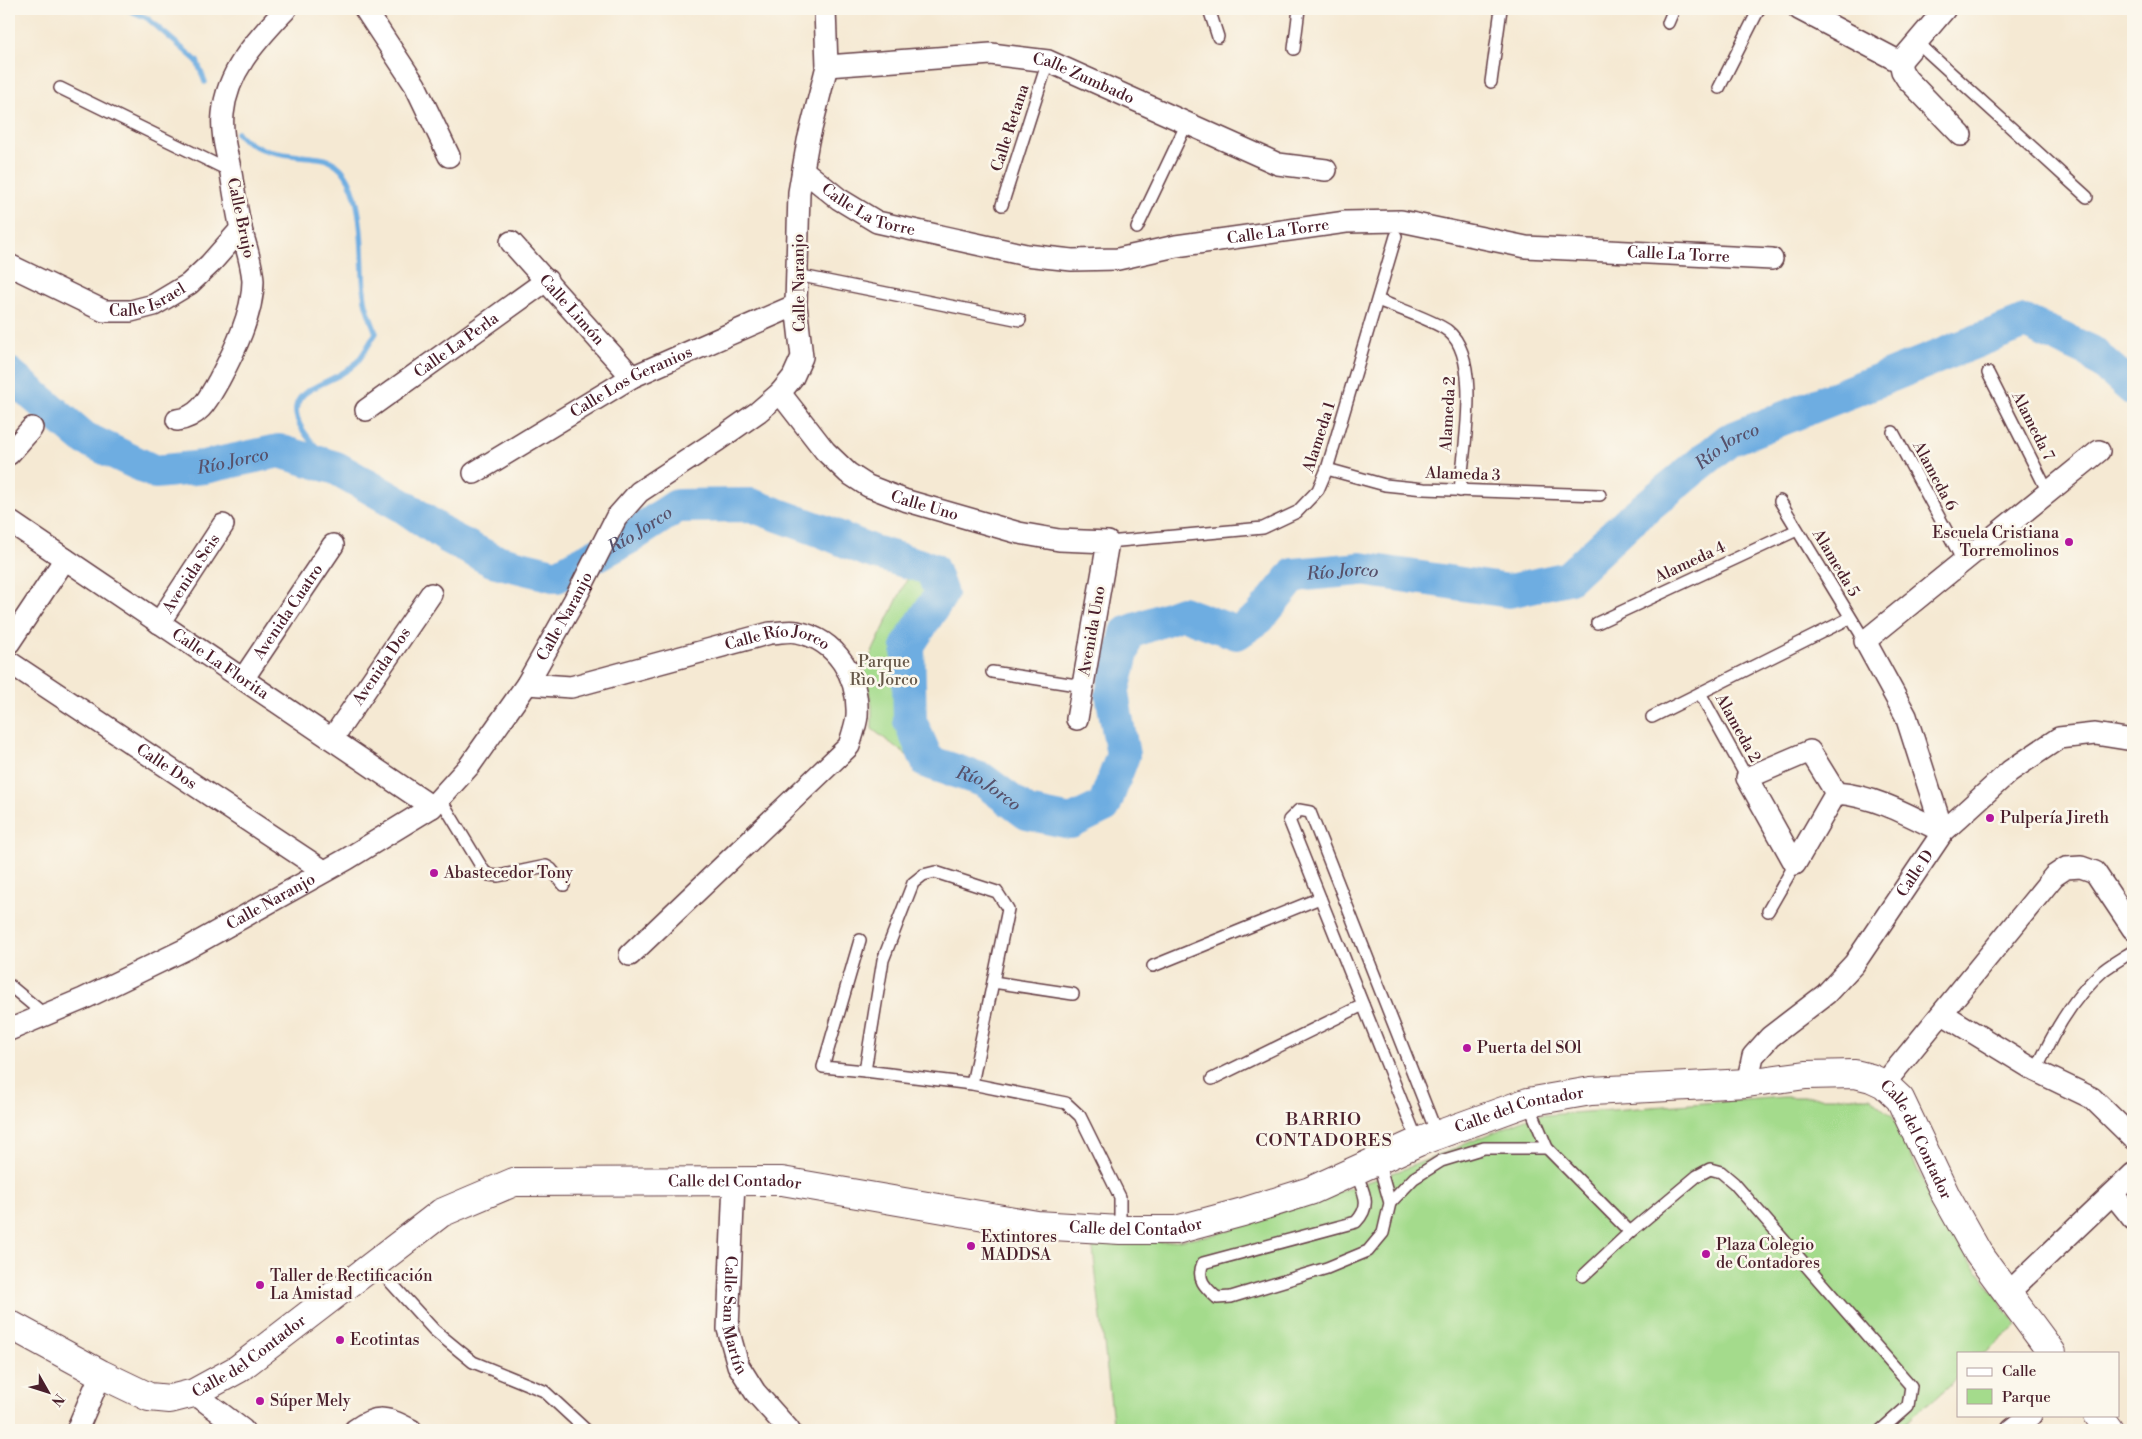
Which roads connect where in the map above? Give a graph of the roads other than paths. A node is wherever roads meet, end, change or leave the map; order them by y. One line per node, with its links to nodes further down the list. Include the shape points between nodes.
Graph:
1 (286, 9): 26 (street, Calle Brujo, via 245,56 227,95 223,141)
2 (365, 9): 23 (street, via 415,85)
3 (825, 9): 17 (street, Calle Naranjo)
4 (1209, 9): 12 (lane)
5 (1299, 9): 14 (lane)
6 (1501, 9): 18 (lane)
7 (1674, 9): 11 (lane)
8 (1759, 9): 20 (lane)
9 (1799, 9): 16 (street)
10 (1944, 9): 13 (street)
11 (1668, 23)
12 (1218, 37)
13 (1917, 42): 16 (street); 27 (lane)
14 (1294, 49)
15 (1048, 61): 17 (street, Calle Zumbado, via 991,54); 21 (street, Calle Zumbado); 28 (lane, Calle Retana)
16 (1900, 62): 22 (street, via 1907,79)
17 (827, 66): 24 (street, Calle Naranjo)
18 (1491, 82)
19 (60, 88): 26 (lane)
20 (1720, 88)
21 (1187, 123): 25 (street, Calle Zumbado, via 1278,164); 29 (lane)
22 (1961, 135)
23 (449, 156)
24 (803, 170): 33 (street, Calle La Torre, via 839,199 877,222 1026,254 1072,260 1118,259 1176,246 1346,222 1392,221 1526,247); 35 (street, Calle Naranjo, via 799,192)
25 (1326, 170)
26 (230, 171): 30 (street, Calle Brujo)
27 (2087, 198)
28 (1002, 205)
29 (1136, 228)
30 (241, 229): 34 (street, Calle Israel, via 189,284 154,305 131,310 104,311); 44 (street, Calle Brujo, via 251,260 253,282 236,348 203,407 188,418)
31 (1396, 236): 37 (lane, Alameda 1)
32 (511, 242): 36 (street, Calle Limón)
33 (1772, 259)
34 (9, 265)
35 (797, 275): 38 (street, Calle Naranjo); 39 (lane)
36 (547, 280): 41 (street, Calle Limón); 43 (street, Calle La Perla)
37 (1378, 300): 49 (lane, Alameda 1); 51 (lane, Alameda 2, via 1448,330 1465,357 1469,380)
38 (796, 304): 41 (street, Calle Los Geranios); 42 (street, Calle Naranjo, via 802,357 793,377)
39 (1020, 320)
40 (1988, 373): 52 (lane, Alameda 7)
41 (632, 377): 50 (street, Calle Los Geranios)
42 (780, 393): 58 (street, Calle Uno, via 826,451 848,473 868,486 904,500 1019,532 1059,540); 71 (street, Calle Naranjo, via 742,424 639,492 616,518)
43 (366, 410)
44 (177, 420)
45 (32, 428): 48 (street)
46 (1892, 432): 61 (lane, Alameda 6)
47 (2099, 451): 52 (street)
48 (9, 454)
49 (1327, 469): 51 (lane, Alameda 3, via 1385,485); 58 (lane, Alameda 1, via 1318,490 1297,512 1263,528)
50 (474, 474)
51 (1460, 491): 53 (lane, Alameda 3)
52 (2049, 494): 61 (street)
53 (1600, 495)
54 (1780, 502): 57 (lane, Alameda 5)
55 (9, 521): 60 (street, Calle La Florita)
56 (222, 526): 64 (street, Avenida Seis)
57 (1797, 530): 63 (lane, Alameda 5); 65 (lane, Alameda 4)
58 (1108, 542): 72 (street, Avenida Uno)
59 (333, 545): 70 (street, Avenida Cuatro)
60 (65, 559): 64 (street, Calle La Florita); 67 (street)
61 (1964, 563): 66 (street)
62 (431, 594): 76 (street, Avenida Dos)
63 (1850, 618): 66 (lane, Alameda 5); 73 (lane)
64 (158, 623): 70 (street, Calle La Florita)
65 (1597, 623)
66 (1865, 641): 81 (street, via 1906,716)
67 (9, 643)
68 (9, 662): 83 (street, Calle Dos)
69 (992, 672): 72 (lane)
70 (243, 680): 76 (street, Calle La Florita)
71 (527, 684): 80 (street, Calle Naranjo, via 470,765); 90 (street, Calle Río Jorco, via 571,687 770,633 796,631 822,641 850,672 856,693 857,717 849,746)
72 (1082, 686): 75 (street, Avenida Uno)
73 (1700, 693): 74 (lane); 78 (lane, Alameda 2)
74 (1652, 717)
75 (1076, 719)
76 (332, 739): 80 (street, Calle La Florita)
77 (2133, 740): 81 (street, Calle D, via 2095,734 2059,738 2010,771)
78 (1747, 778): 79 (street, via 1810,751); 82 (street)
79 (1836, 793): 81 (street, via 1860,795); 82 (street)
80 (436, 803): 83 (street, Calle Naranjo); 84 (lane, via 484,871 498,876 546,866)
81 (1943, 832): 102 (street, Calle D, via 1854,964 1826,994 1770,1037 1753,1056)
82 (1795, 864): 86 (lane)
83 (324, 871): 97 (street, Calle Naranjo, via 186,949)
84 (564, 885)
85 (1320, 898): 91 (lane); 95 (lane); 106 (lane, via 1289,820 1298,810 1310,812)
86 (1768, 911)
87 (2133, 929): 96 (street, via 2094,872 2081,867 2066,868 2054,876)
88 (860, 940): 100 (lane, via 823,1066)
89 (2133, 951): 99 (lane, via 2104,970 2074,1003 2051,1036)
90 (630, 955)
91 (1153, 966)
92 (994, 982): 94 (lane); 100 (lane, via 1008,909 1004,899 997,892 935,872 923,875 913,883 904,902 883,960); 103 (lane)
93 (9, 985): 97 (lane)
94 (1073, 994)
95 (1363, 1005): 101 (lane); 106 (lane)
96 (1943, 1014): 99 (street); 104 (street)
97 (45, 1015): 98 (street, Calle Naranjo)
98 (9, 1030)
99 (2036, 1071): 107 (street, via 2092,1098)
100 (865, 1072): 103 (lane)
101 (1212, 1079)
102 (1747, 1083): 104 (street, Calle del Contador, via 1806,1075 1855,1074); 105 (street, Calle del Contador, via 1591,1091)
103 (972, 1084): 115 (lane, via 1066,1103 1073,1108 1120,1197)
104 (1884, 1084): 119 (street, Calle del Contador, via 1900,1100 1946,1196 1978,1253)
105 (1528, 1102): 106 (street, Calle del Contador); 108 (lane)
106 (1428, 1138): 109 (street, Calle del Contador)
107 (2133, 1138)
108 (1547, 1148): 113 (lane, via 1484,1148 1442,1161 1414,1178); 116 (lane)
109 (1367, 1166): 113 (lane); 113 (lane, via 1367,1206 1356,1222 1203,1263 1200,1279 1217,1298 1231,1297 1368,1252 1383,1233); 115 (street, Calle del Contador, via 1310,1191 1176,1230)
110 (2133, 1174): 112 (street)
111 (734, 1181): 115 (street, Calle del Contador, via 782,1181 1037,1225); 117 (street, Calle del Contador, via 514,1182 441,1213); 131 (street, Calle San Martín, via 728,1329 742,1372)
112 (2113, 1194): 114 (street); 119 (street)
113 (1390, 1203)
114 (2133, 1219)
115 (1120, 1230)
116 (1630, 1232): 118 (lane); 132 (lane, via 1697,1176 1710,1169 1721,1172 1911,1386 1908,1406)
117 (374, 1264): 123 (street, Calle del Contador, via 238,1369); 130 (lane, via 434,1330 473,1362 544,1391)
118 (1583, 1276)
119 (2007, 1294): 121 (street, Calle del Contador)
120 (9, 1324): 122 (street, Calle del Contador)
121 (2051, 1352)
122 (101, 1374): 123 (street, Calle del Contador, via 149,1397 170,1399); 126 (street)
123 (194, 1393): 127 (street)
124 (2029, 1416): 133 (street)
125 (2099, 1416): 134 (street)
126 (77, 1430)
127 (244, 1430)
128 (355, 1430): 129 (street, via 375,1419 388,1418)
129 (411, 1430)
130 (586, 1430)
131 (789, 1430)
132 (1881, 1430)
133 (2012, 1430)
134 (2109, 1430)

